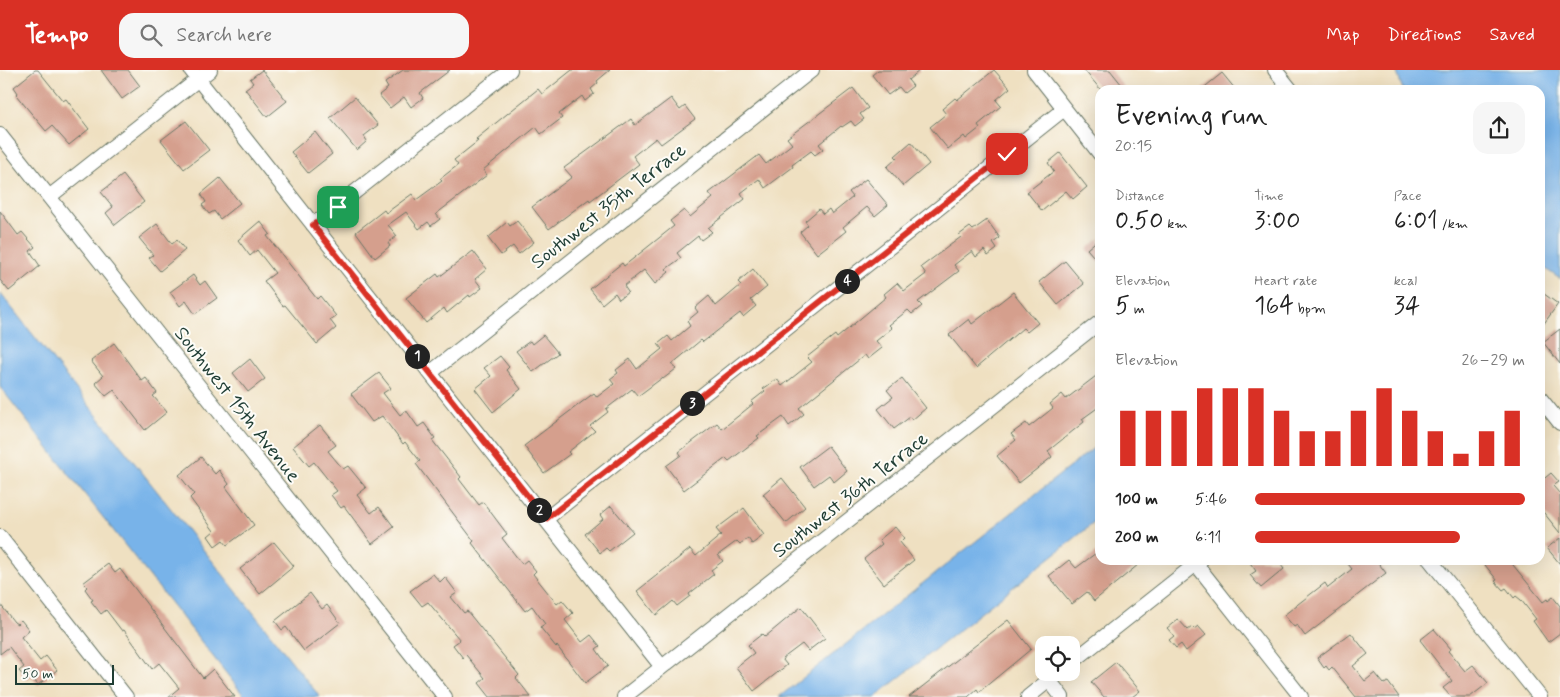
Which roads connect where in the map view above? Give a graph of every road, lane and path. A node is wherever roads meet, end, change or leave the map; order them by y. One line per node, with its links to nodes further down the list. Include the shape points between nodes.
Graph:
1 (210, 70): 6 (street)
2 (510, 70): 12 (street)
3 (812, 70): 14 (street, Southwest 35th Terrace)
4 (1034, 70): 8 (street)
5 (1275, 70): 7 (street)
6 (194, 75): 11 (street); 12 (street)
7 (1287, 85)
8 (1064, 109): 10 (street); 17 (street)
9 (0, 135): 11 (street, Southwest 15th Avenue)
10 (1095, 148)
11 (49, 197): 27 (street, Southwest 15th Avenue)
12 (313, 225): 14 (street)
13 (1095, 326): 23 (street, Southwest 36th Terrace)
14 (430, 373): 17 (street)
15 (1545, 404): 16 (street)
16 (1560, 423)
17 (546, 519): 23 (street)
18 (0, 537): 26 (street)
19 (1195, 565): 22 (street)
20 (1201, 565): 31 (street)
21 (1434, 565): 32 (street)
22 (1080, 656)
23 (662, 667): 28 (street, Southwest 36th Terrace)
24 (1048, 681): 29 (street)
25 (1056, 681): 30 (street)
26 (126, 697)
27 (445, 697)
28 (624, 697)
29 (1028, 697)
30 (1062, 697)
31 (1301, 697)
32 (1540, 697)

